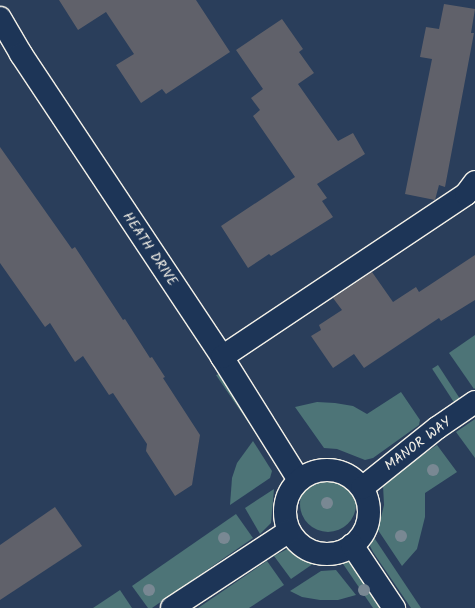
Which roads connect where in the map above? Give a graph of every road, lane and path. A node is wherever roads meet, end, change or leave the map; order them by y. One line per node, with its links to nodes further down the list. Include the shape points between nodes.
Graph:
1 (0, 18): 3 (street, HEATH DRIVE, via 21,54)
2 (475, 182): 3 (street, via 466,194)
3 (222, 358): 5 (street, HEATH DRIVE)
4 (475, 402): 6 (street, MANOR WAY, via 437,428)
5 (299, 480): 6 (street, via 311,472 325,469 339,471 352,478); 7 (street, via 291,488 286,500 285,512)
6 (362, 488): 8 (street, via 369,512 367,525)
7 (289, 531): 8 (street, via 299,543 320,553 342,551); 9 (street)
8 (352, 545): 10 (street)
9 (172, 608)
10 (394, 608)

